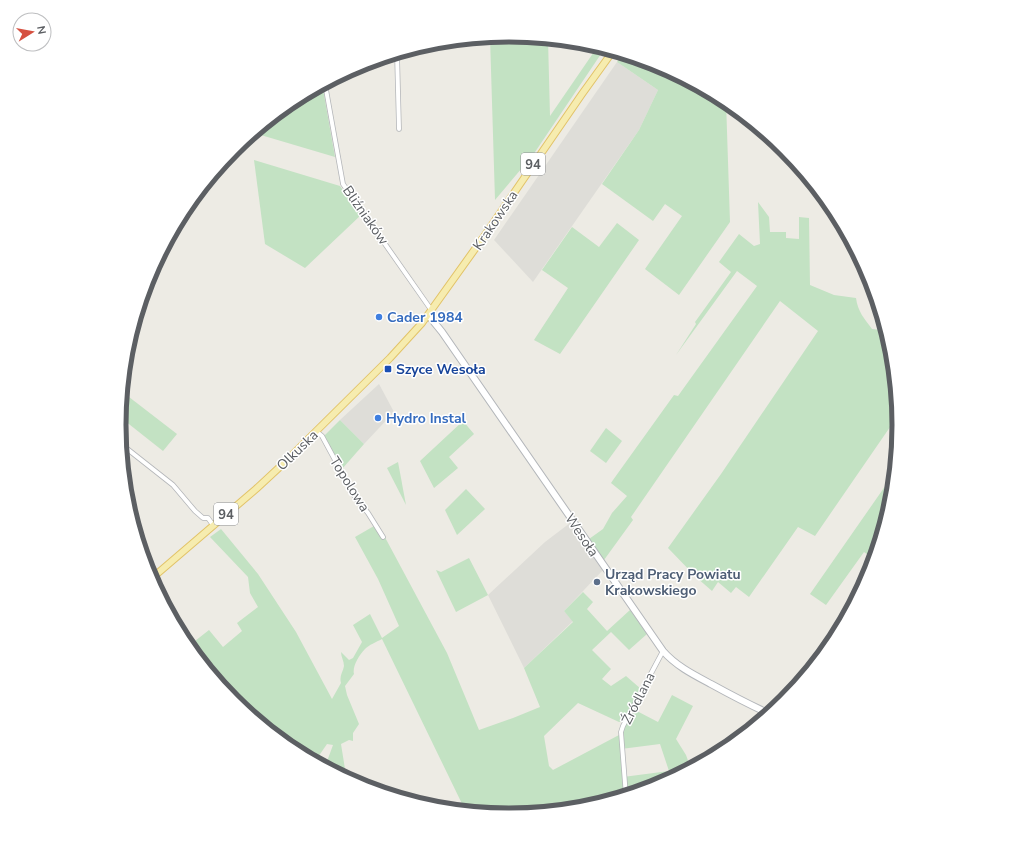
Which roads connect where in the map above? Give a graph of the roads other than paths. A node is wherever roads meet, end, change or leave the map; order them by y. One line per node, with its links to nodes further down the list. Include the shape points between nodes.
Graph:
1 (610, 55): 5 (main road, Krakowska / 94)
2 (397, 59): 4 (street)
3 (326, 89): 5 (street, Bliźniaków, via 343,184)
4 (399, 129)
5 (430, 313): 6 (main road, Olkuska / 94, via 390,358); 11 (street, Wesoła)
6 (316, 431): 8 (main road, Olkuska / 94, via 260,485); 9 (street, Topolowa, via 322,436 355,497)
7 (127, 449): 8 (street, via 173,485 195,511 203,518 208,518)
8 (213, 525): 10 (main road, Olkuska / 94)
9 (383, 537)
10 (156, 574)
11 (662, 650): 12 (street, Wesoła, via 674,662 694,675 741,702); 13 (street, Źródlana, via 621,732)
12 (765, 712)
13 (626, 791)

